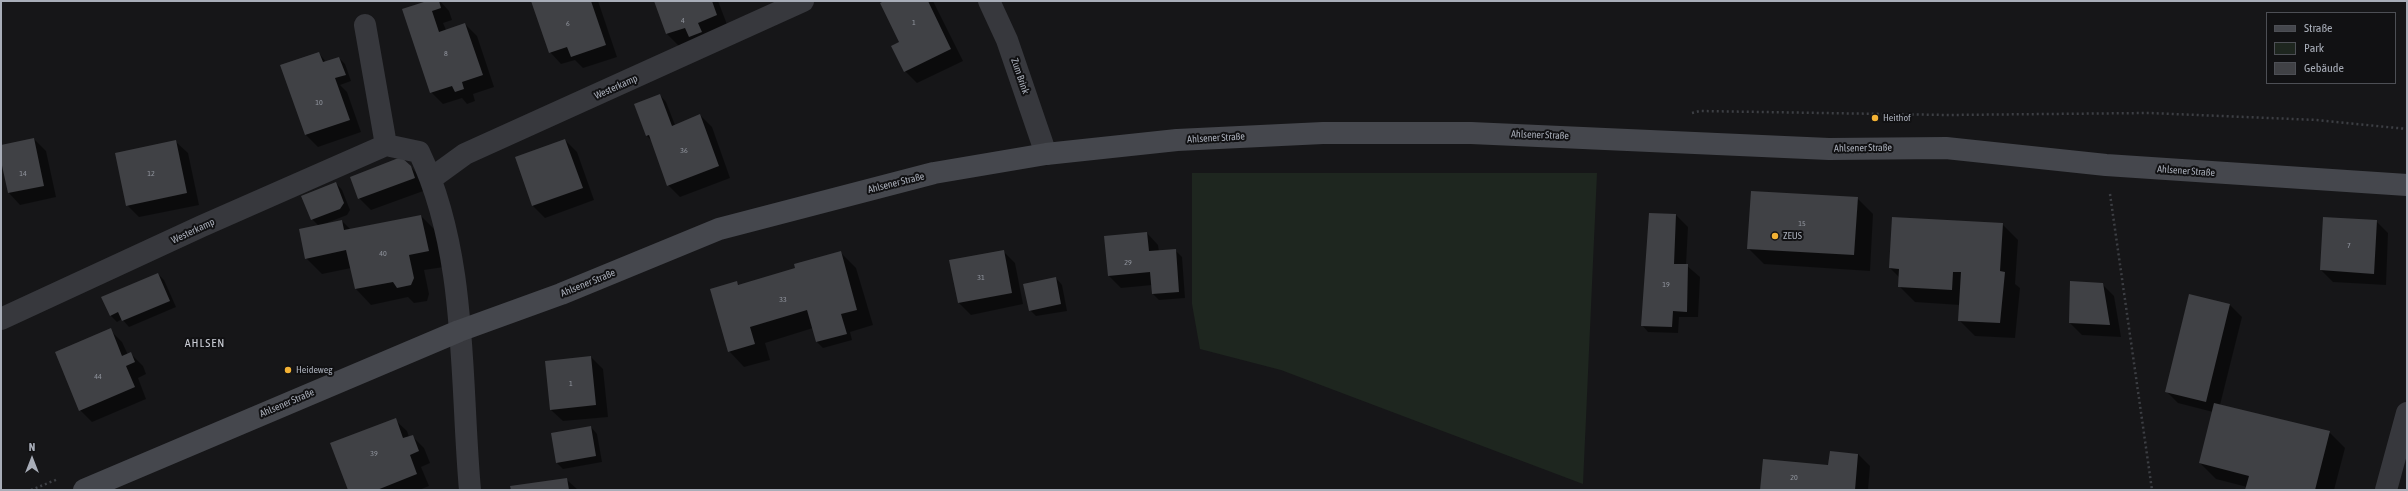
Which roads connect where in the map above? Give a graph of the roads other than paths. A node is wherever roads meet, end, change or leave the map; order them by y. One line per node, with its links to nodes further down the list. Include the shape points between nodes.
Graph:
1 (804, 1): 6 (street, Westerkamp, via 465,154)
2 (989, 1): 5 (street, Zum Brink, via 1007,40)
3 (365, 26): 4 (street)
4 (386, 145): 6 (street, via 419,152); 8 (street, Westerkamp)
5 (1046, 154): 7 (main road, Ahlsener Straße, via 1185,140 1323,133 1471,133 1829,149 1946,148 2106,165); 9 (main road, Ahlsener Straße, via 934,173 720,229 561,294)
6 (432, 178): 9 (street, via 459,306)
7 (2407, 186)
8 (1, 319)
9 (459, 331): 11 (main road, Ahlsener Straße); 12 (street)
10 (2407, 412): 13 (street)
11 (84, 490)
12 (470, 490)
13 (2386, 490)

